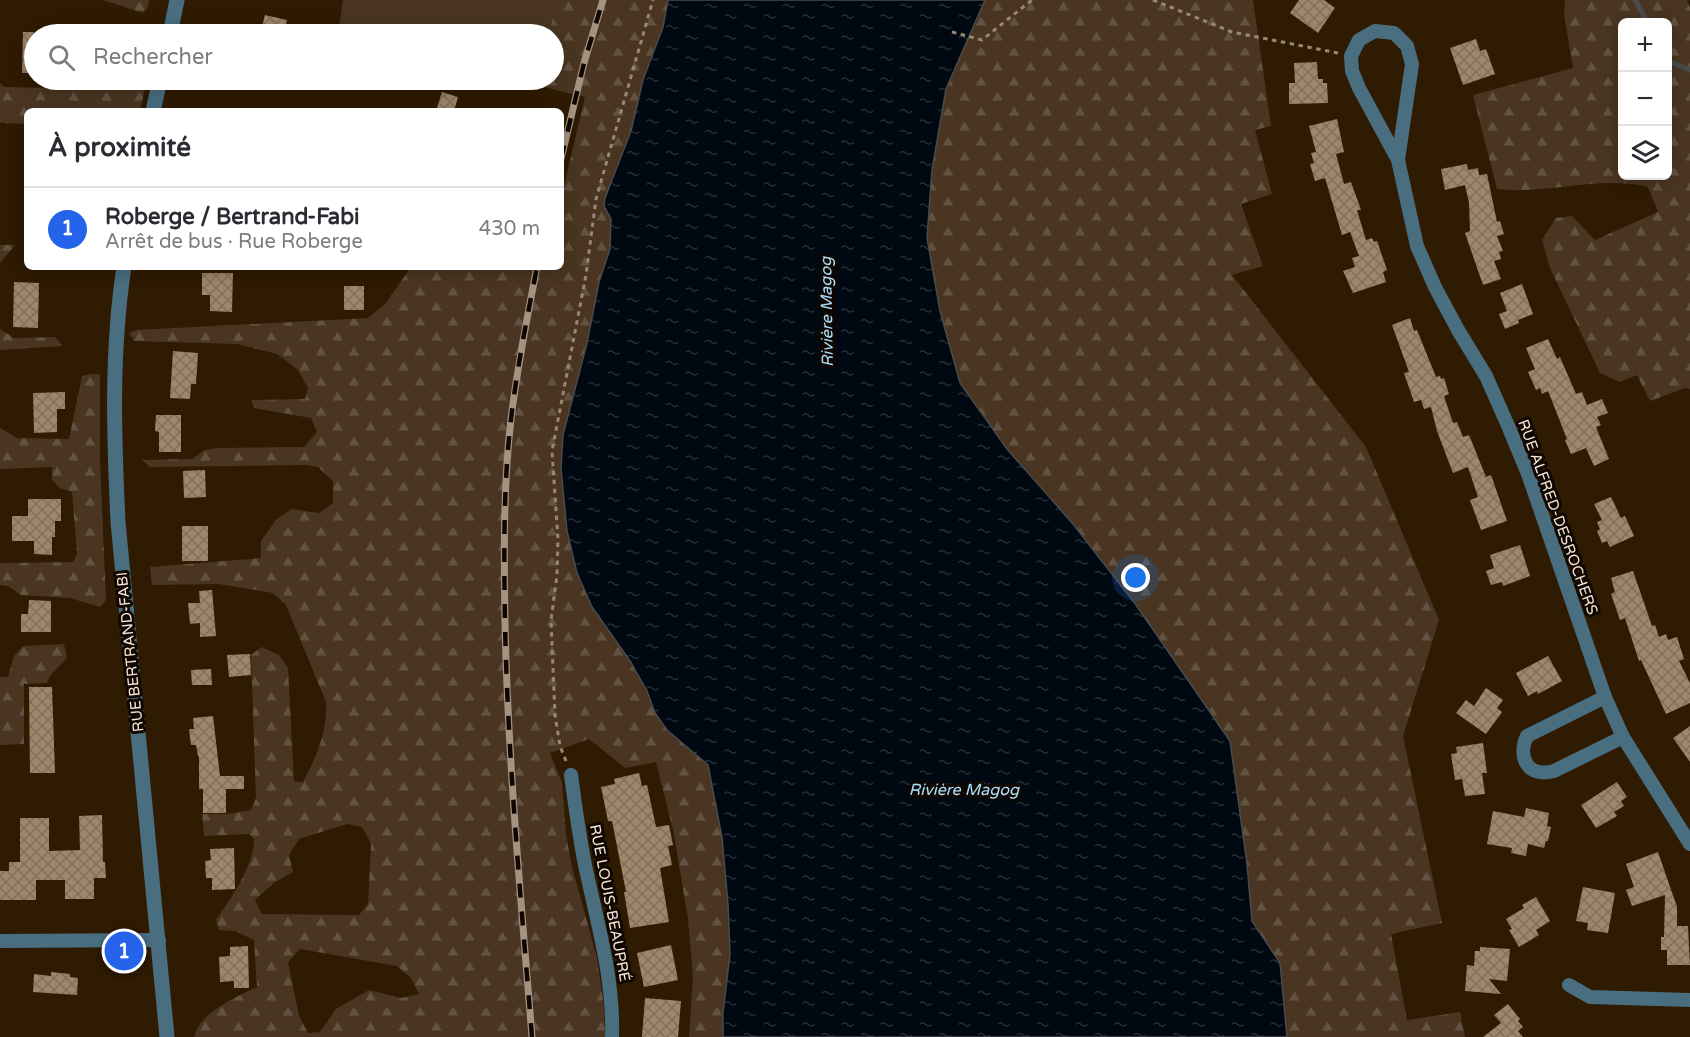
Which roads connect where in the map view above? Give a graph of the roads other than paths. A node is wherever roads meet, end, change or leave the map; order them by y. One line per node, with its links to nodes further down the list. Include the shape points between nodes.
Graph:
1 (177, 0): 2 (street)
2 (172, 24)
3 (158, 90): 4 (street)
4 (154, 108)
5 (1398, 160): 5 (street, RUE ALFRED-DESROCHERS, via 1412,64 1407,46 1394,33 1375,31 1359,40 1351,56 1352,71); 7 (street, RUE ALFRED-DESROCHERS, via 1417,246 1509,428)
6 (124, 270): 11 (street, RUE BERTRAND-FABI, via 115,375 116,475 123,586)
7 (1605, 697): 8 (street, RUE ALFRED-DESROCHERS); 8 (street, via 1527,736 1523,756 1528,766 1543,774)
8 (1623, 737): 10 (street, RUE ALFRED-DESROCHERS)
9 (571, 775): 16 (street, RUE LOUIS-BEAUPRÉ, via 580,841 606,960)
10 (1690, 844)
11 (159, 940): 12 (street); 15 (street, RUE BERTRAND-FABI)
12 (0, 941)
13 (1569, 985): 14 (street, via 1590,997)
14 (1690, 1000)
15 (167, 1037)
16 (612, 1037)

